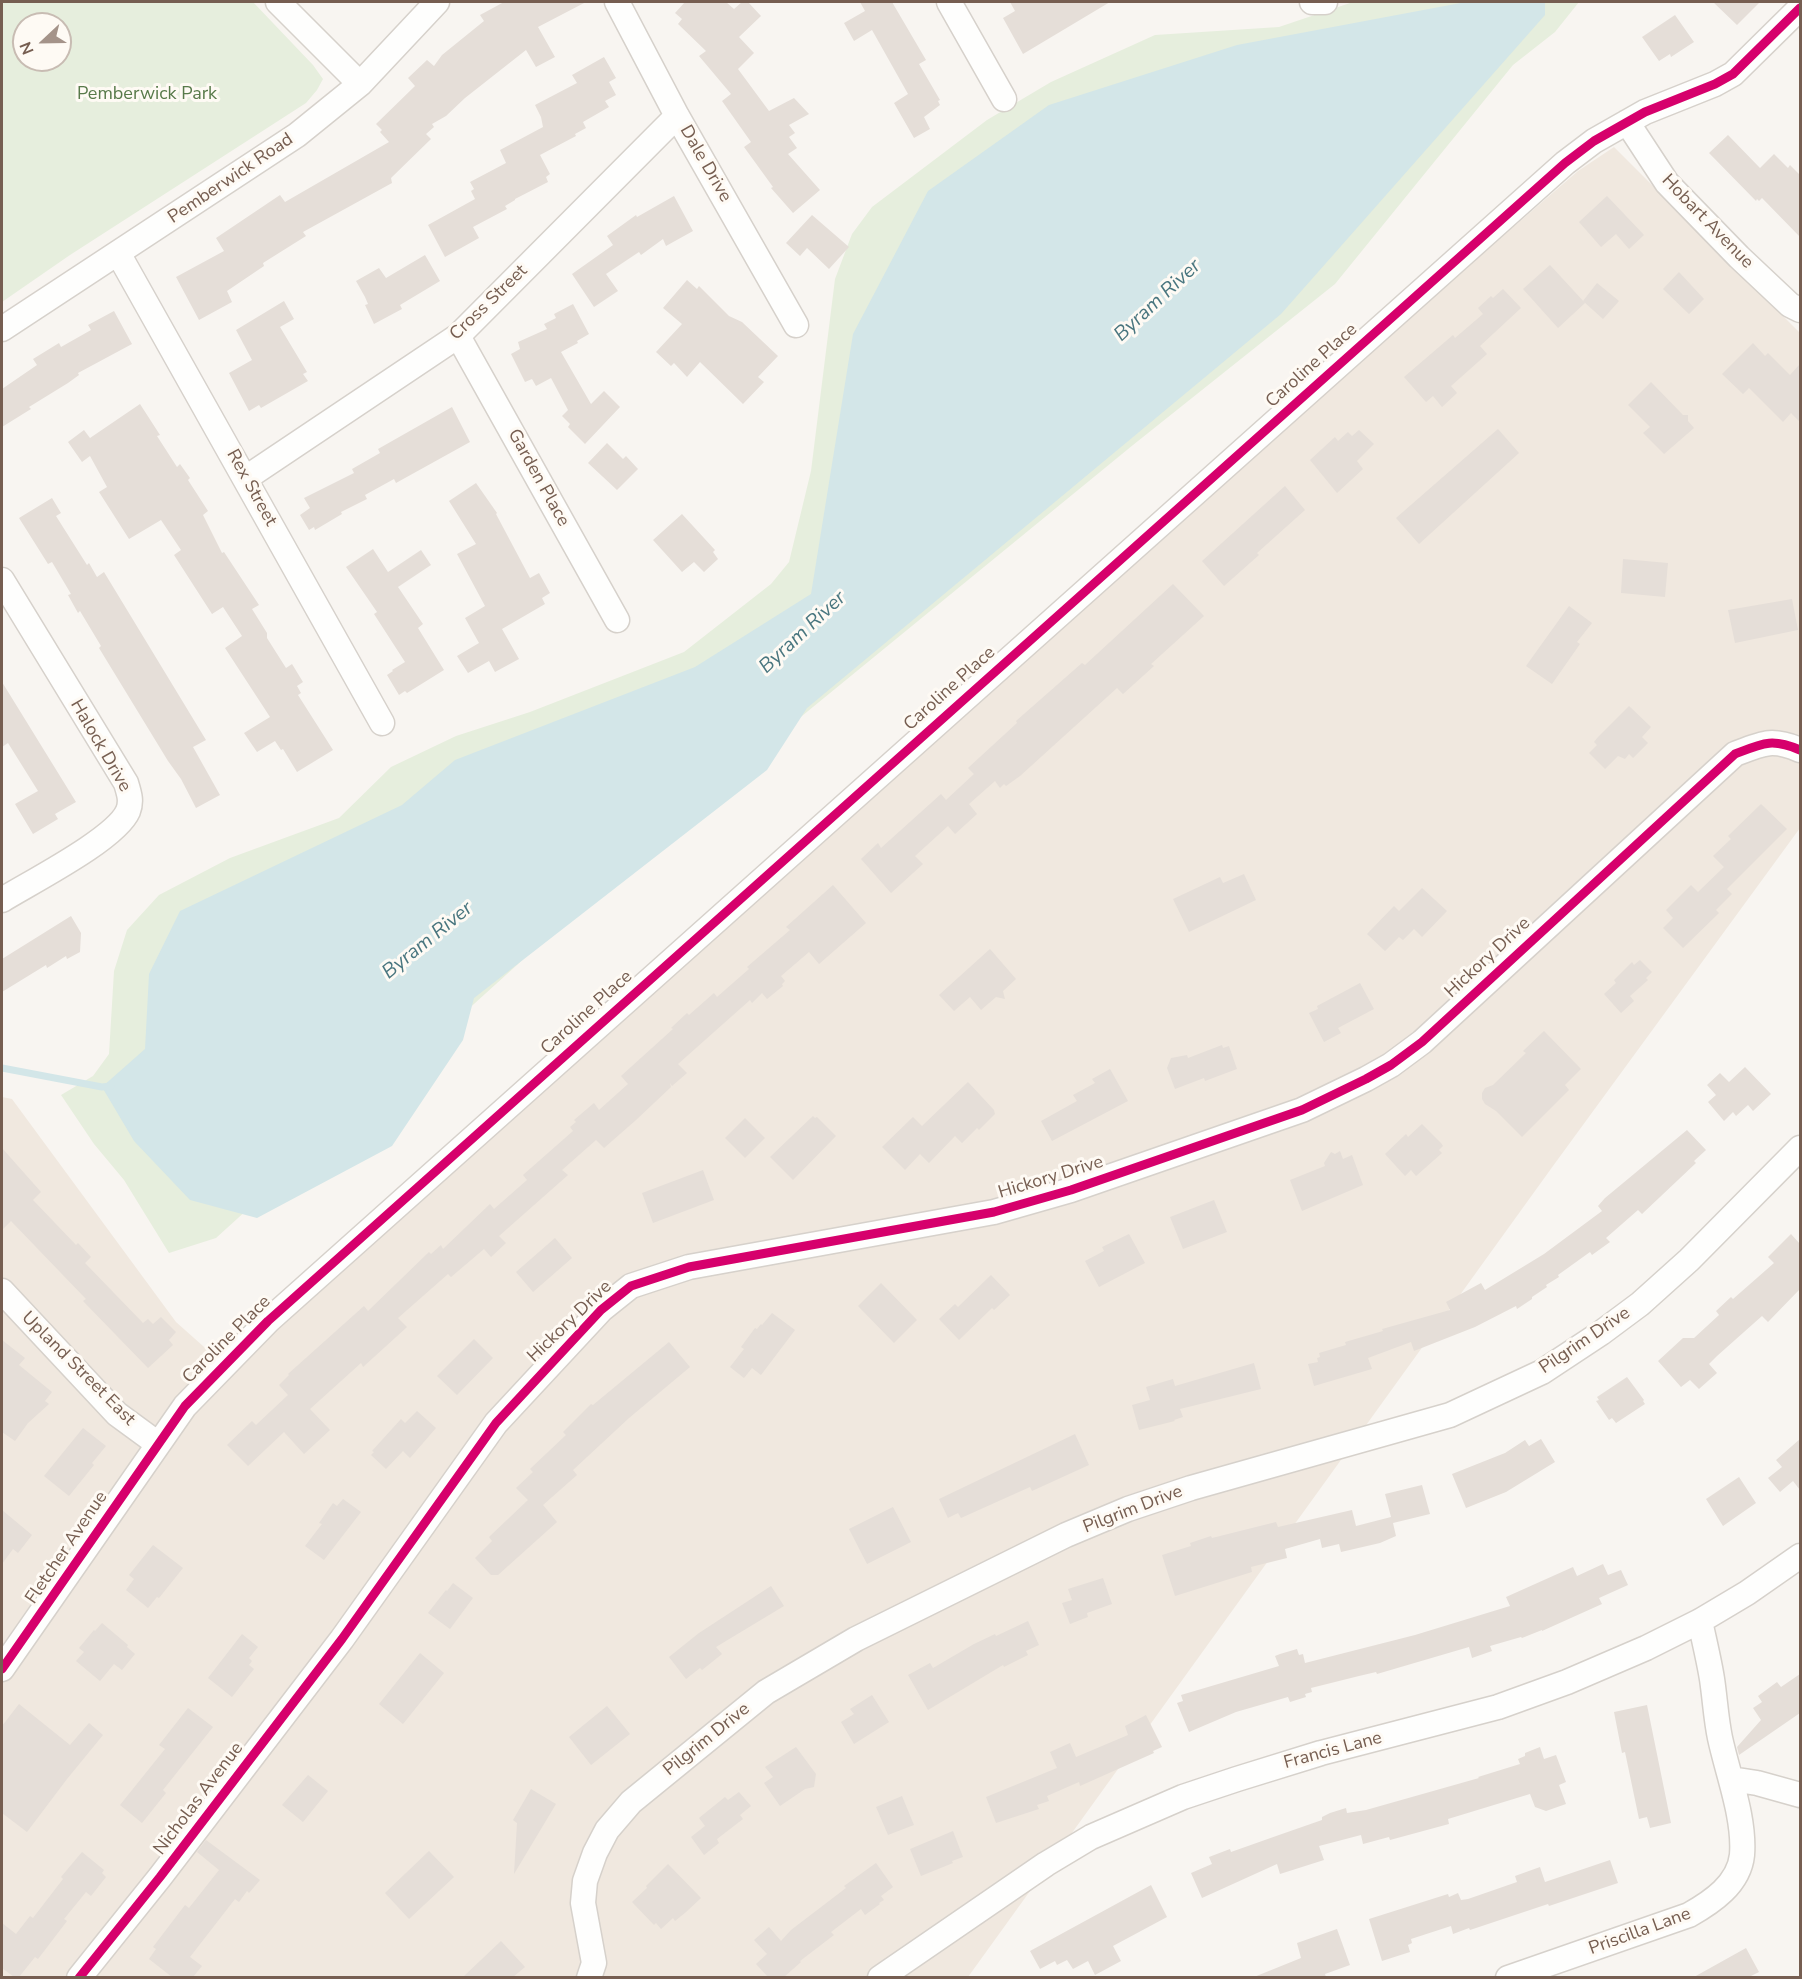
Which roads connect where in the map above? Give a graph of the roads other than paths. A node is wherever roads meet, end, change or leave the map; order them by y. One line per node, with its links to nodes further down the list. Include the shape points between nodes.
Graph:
1 (278, 2): 8 (street)
2 (437, 2): 8 (street, Pemberwick Road)
3 (617, 2): 10 (street, Dale Drive)
4 (949, 2): 9 (street)
5 (1312, 2): 6 (street)
6 (1325, 2)
7 (1800, 8): 11 (street, Caroline Place, via 1733,74)
8 (360, 84): 12 (street, Pemberwick Road, via 297,135)
9 (1004, 99)
10 (677, 116): 14 (street, Dale Drive); 16 (street, Cross Street)
11 (1628, 122): 13 (street, Hobart Avenue, via 1667,183 1756,273); 25 (street, Caroline Place, via 1564,163 277,1313 185,1406)
12 (118, 253): 15 (street, Pemberwick Road); 17 (street, Rex Street)
13 (1800, 310)
14 (796, 325)
15 (2, 329)
16 (458, 336): 17 (street, Cross Street); 19 (street, Garden Place)
17 (246, 478): 20 (street, Rex Street)
18 (2, 580): 22 (street, Halock Drive, via 126,783 130,797 119,825 103,839)
19 (617, 620)
20 (382, 723)
21 (1800, 750): 28 (street, Hickory Drive, via 1778,742 1755,745 1735,754 1422,1042 1366,1079 1302,1110 1061,1193 994,1212 689,1267 631,1286 601,1310 496,1423)
22 (2, 900)
23 (1800, 1148): 33 (street, Pilgrim Drive, via 1640,1304 1542,1372 1450,1415 1191,1488 1117,1513 856,1639 766,1692 631,1802 607,1830 585,1881 583,1903 594,1963)
24 (2, 1291): 25 (street, Upland Street East, via 117,1414)
25 (158, 1444): 29 (street, Fletcher Avenue)
26 (1800, 1556): 27 (street, Francis Lane)
27 (1700, 1621): 30 (street, Priscilla Lane); 34 (street, Francis Lane, via 1646,1648 1498,1707 1311,1756 1138,1815 1046,1864)
28 (342, 1638): 32 (street, Nicholas Avenue)
29 (2, 1669)
30 (1731, 1779): 31 (street); 35 (street, Priscilla Lane, via 1742,1856 1735,1875 1709,1904 1689,1915)
31 (1800, 1795)
32 (79, 1977)
33 (589, 1977)
34 (880, 1977)
35 (1508, 1977)

